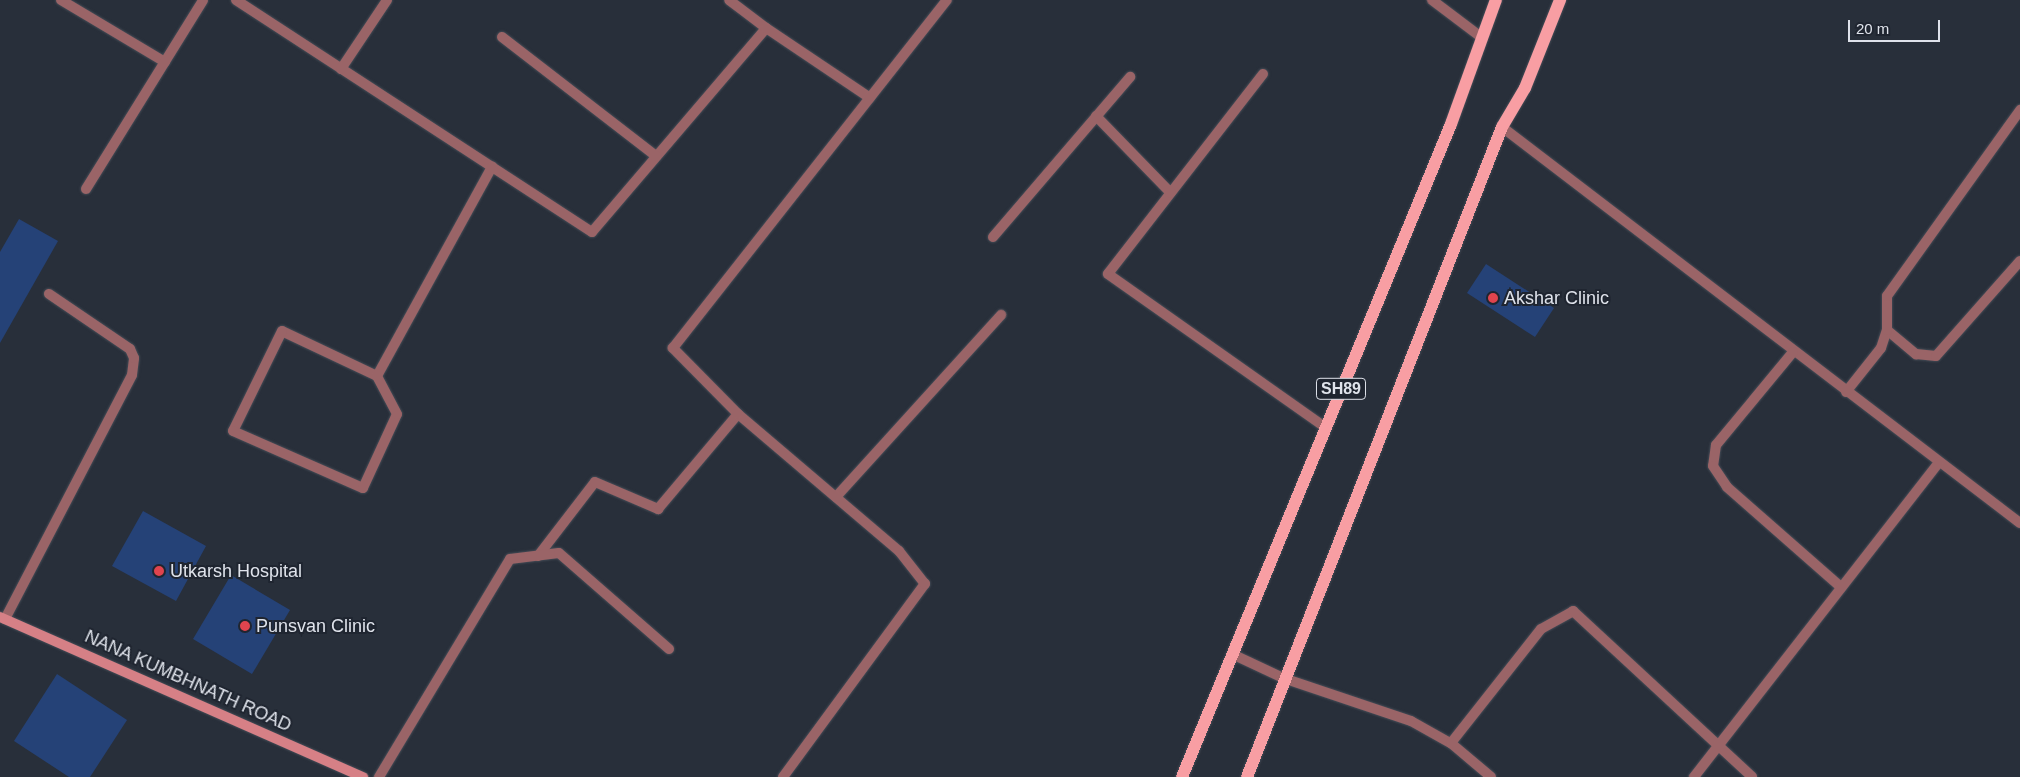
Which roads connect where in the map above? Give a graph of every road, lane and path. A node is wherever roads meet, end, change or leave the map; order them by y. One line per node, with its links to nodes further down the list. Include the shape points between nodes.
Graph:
1 (61, 0): 13 (street)
2 (203, 0): 13 (street)
3 (236, 0): 14 (street)
4 (386, 0): 14 (street)
5 (729, 0): 10 (street)
6 (947, 0): 17 (street)
7 (1432, 0): 12 (street)
8 (1496, 0): 12 (main road, SH89)
9 (1560, 0): 20 (main road, SH89, via 1525,88)
10 (766, 28): 17 (street); 21 (street)
11 (502, 37): 21 (street)
12 (1481, 37): 34 (main road, SH89, via 1451,124)
13 (165, 62): 23 (street)
14 (341, 69): 22 (street)
15 (1263, 74): 24 (street)
16 (1130, 76): 19 (street)
17 (870, 98): 33 (street, via 673,348)
18 (2020, 110): 29 (street, via 1887,296)
19 (1096, 116): 24 (street); 25 (street)
20 (1502, 127): 30 (street); 43 (main road, SH89)
21 (656, 156): 22 (street, via 592,232)
22 (492, 168): 31 (street)
23 (86, 189)
24 (1171, 193): 34 (street, via 1108,274)
25 (993, 237)
26 (2020, 261): 29 (street, via 1936,356 1916,354)
27 (48, 294): 40 (street, via 130,349 134,358 132,375)
28 (1001, 315): 36 (street)
29 (1887, 330): 32 (street, via 1881,348)
30 (1793, 352): 32 (street); 39 (street, via 1716,445 1714,466 1726,487)
31 (377, 376): 31 (street, via 282,332 233,431 363,488 397,414)
32 (1846, 392): 35 (street)
33 (738, 414): 36 (street); 38 (street, via 658,508 595,482)
34 (1325, 427): 42 (main road, SH89)
35 (1938, 462): 37 (street); 39 (street)
36 (836, 497): 48 (street, via 899,551 925,584)
37 (2020, 523)
38 (538, 556): 41 (street, via 559,553); 47 (street, via 510,559)
39 (1841, 588): 45 (street)
40 (3, 618): 46 (main road, NANA KUMBHNATH ROAD)
41 (669, 648)
42 (1232, 654): 43 (street); 49 (main road, SH89)
43 (1283, 678): 44 (street, via 1411,721); 50 (main road, SH89)
44 (1451, 743): 45 (street, via 1541,629 1573,611); 51 (street)
45 (1719, 746): 52 (street); 53 (street)
46 (363, 777)
47 (378, 777)
48 (783, 777)
49 (1182, 777)
50 (1247, 777)
51 (1491, 777)
52 (1694, 777)
53 (1752, 777)

